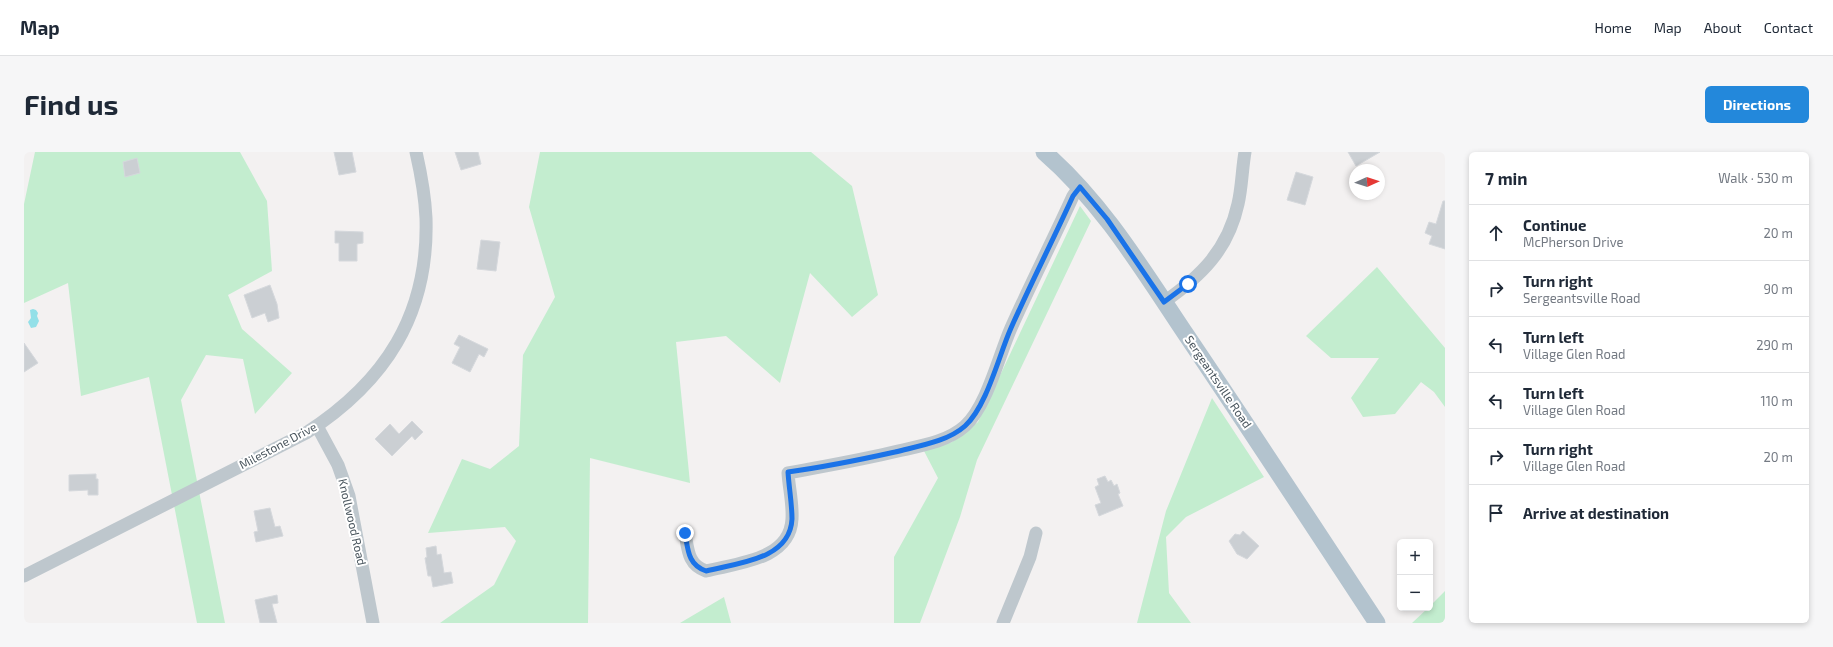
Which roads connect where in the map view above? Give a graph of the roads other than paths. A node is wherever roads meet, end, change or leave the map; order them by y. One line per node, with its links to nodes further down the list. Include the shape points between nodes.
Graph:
1 (416, 152): 6 (street, Milestone Drive, via 424,198 426,234 419,284 408,320 385,362 363,389)
2 (1044, 152): 4 (main road, Sergeantsville Road)
3 (1245, 152): 5 (street, via 1234,219 1219,251 1207,267)
4 (1080, 187): 5 (main road, Sergeantsville Road, via 1107,219); 7 (street, via 1073,196 1011,329 983,399 965,426 946,437 923,445 788,472 791,528 784,542 769,554 706,571 693,564)
5 (1164, 302): 12 (main road, Sergeantsville Road)
6 (317, 426): 9 (street, Milestone Drive); 10 (street, Knollwood Road, via 338,465 349,496)
7 (685, 533)
8 (1036, 533): 11 (street, via 1030,557)
9 (24, 576)
10 (373, 623)
11 (1003, 623)
12 (1378, 623)

